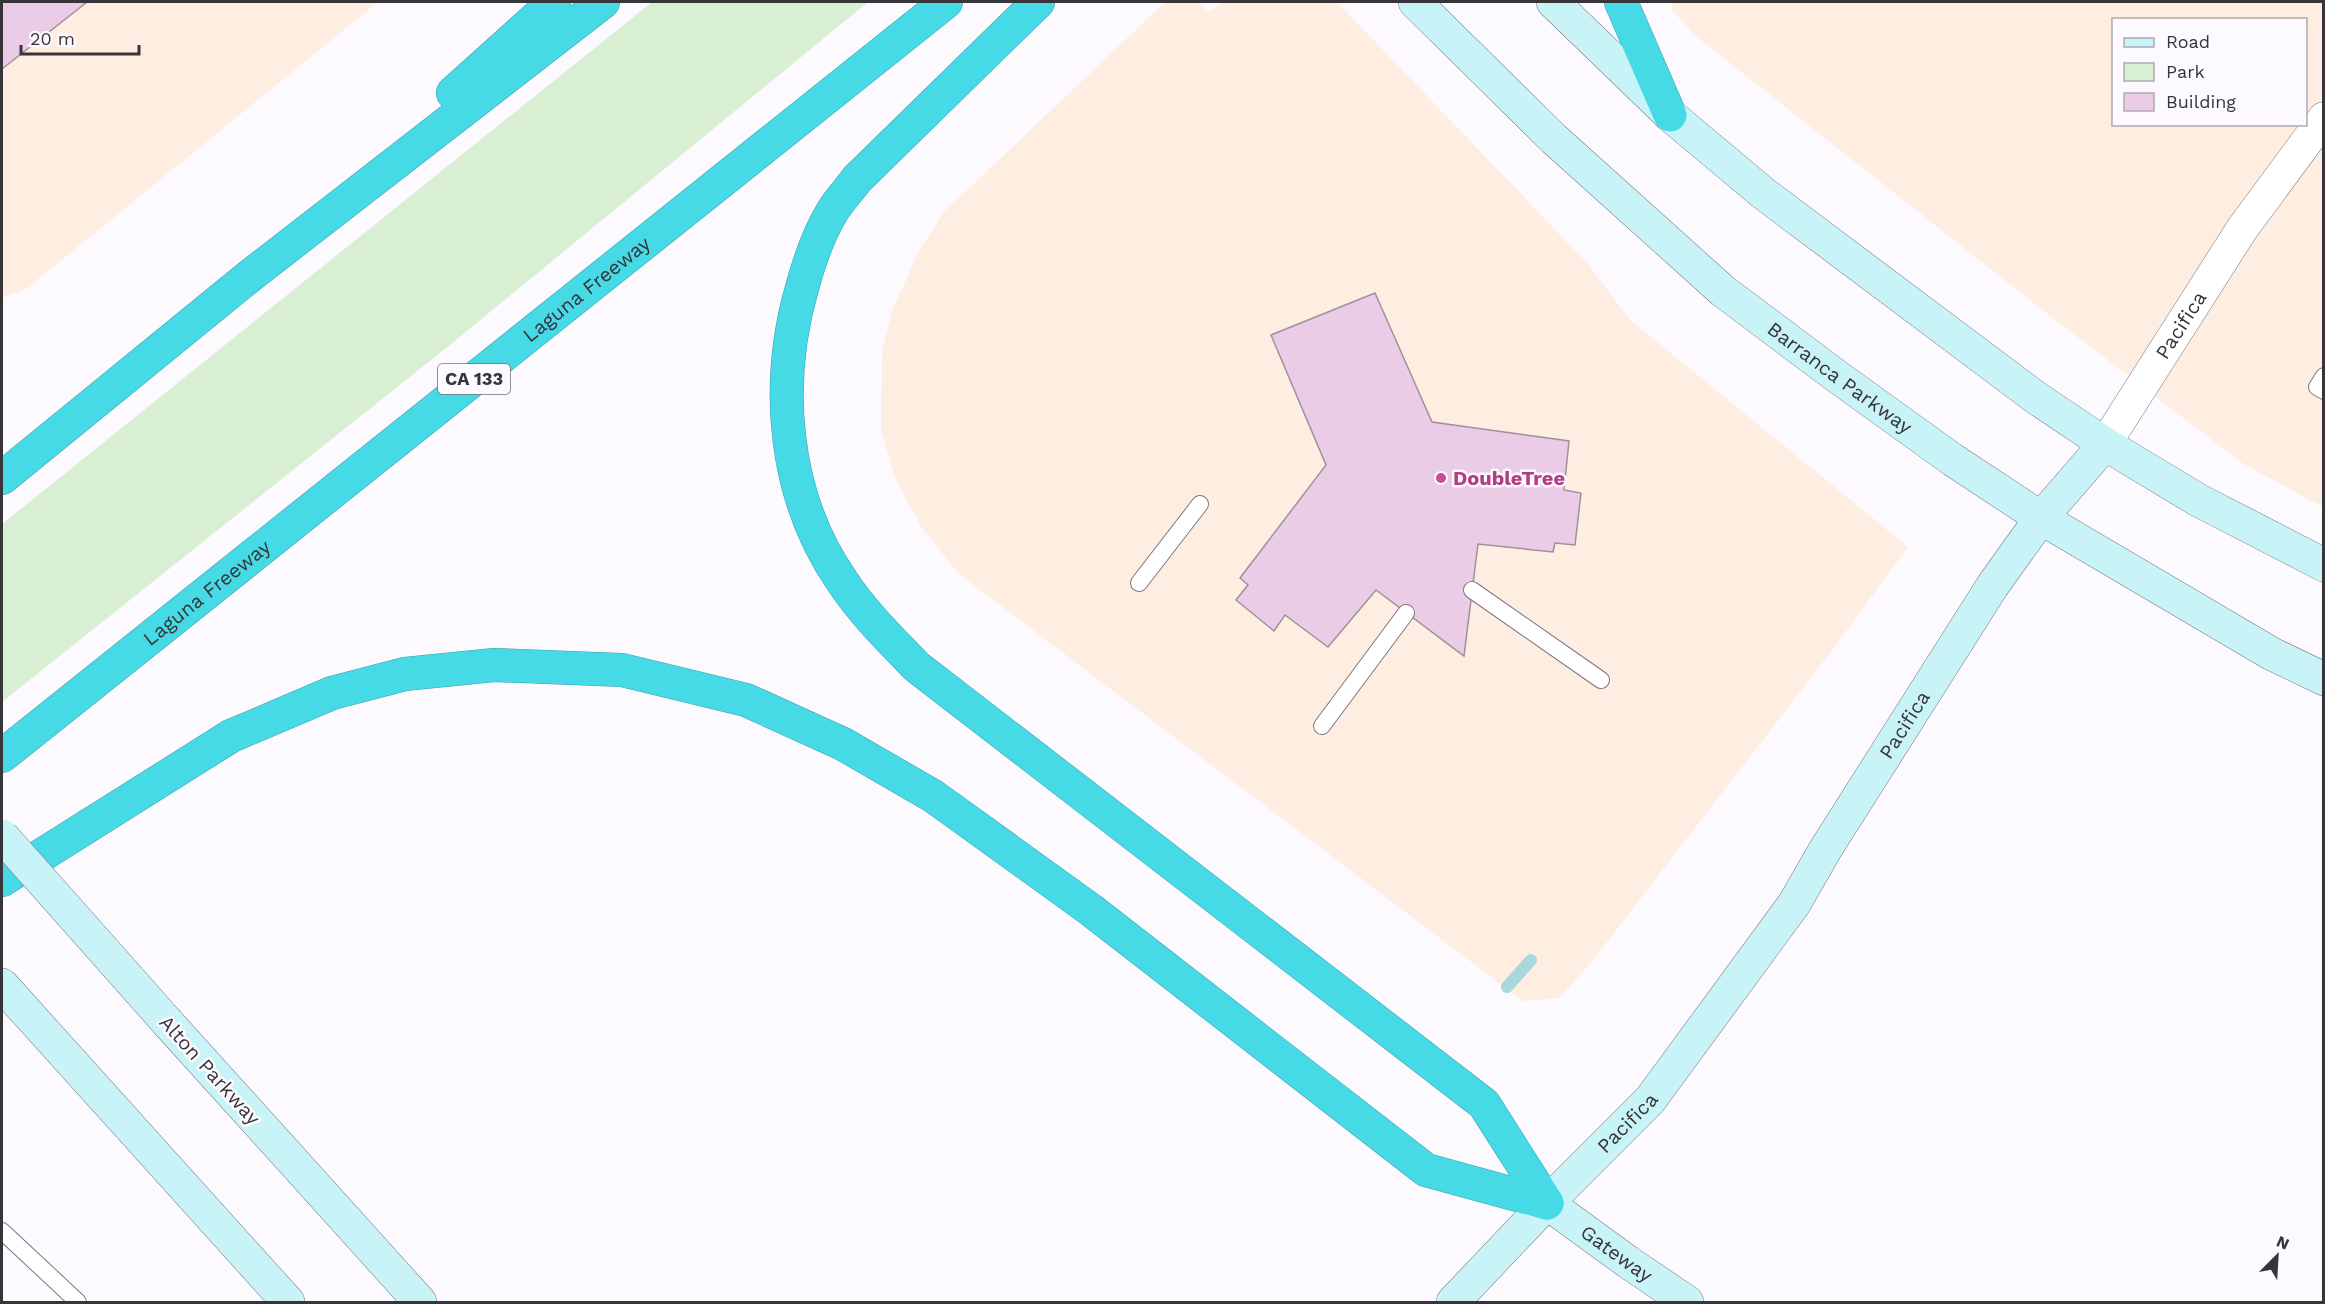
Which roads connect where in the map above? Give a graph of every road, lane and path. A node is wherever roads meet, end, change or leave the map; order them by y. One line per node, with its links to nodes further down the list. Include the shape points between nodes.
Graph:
1 (554, 2): 10 (highway)
2 (603, 2): 10 (highway)
3 (946, 2): 24 (highway, Laguna Freeway / CA 133)
4 (1038, 2): 28 (highway, via 856,179 832,212 809,260 793,319 786,384 788,430 799,488 819,541 861,607 917,667 1484,1104)
5 (1415, 2): 16 (main road, Barranca Parkway, via 1554,139 1723,291 1953,460)
6 (1553, 2): 8 (main road)
7 (1621, 2): 8 (highway)
8 (1671, 115): 13 (main road, via 1814,232)
9 (2324, 118): 13 (street, Pacifica, via 2242,230)
10 (251, 275): 14 (highway)
11 (2324, 376): 12 (lane, via 2317,387)
12 (2324, 391)
13 (2104, 444): 16 (main road, Pacifica); 17 (main road, via 2198,500)
14 (2, 478)
15 (1200, 504): 18 (lane)
16 (2041, 518): 21 (main road, Barranca Parkway, via 2272,654); 28 (main road, Pacifica, via 1993,585 1794,904 1650,1100)
17 (2324, 565)
18 (1139, 583)
19 (1472, 590): 22 (lane)
20 (1406, 613): 23 (lane)
21 (2324, 679)
22 (1601, 680)
23 (1322, 726)
24 (2, 756)
25 (2, 836): 32 (main road, Alton Parkway, bridge)
26 (2, 880): 28 (highway, via 231,736 332,693 405,674 494,665 622,670 746,700 843,744 933,796 1091,910 1426,1170)
27 (2, 985): 31 (main road)
28 (1547, 1203): 33 (main road, Pacifica); 34 (main road, Gateway)
29 (2, 1231): 30 (lane)
30 (78, 1302)
31 (288, 1302)
32 (420, 1302)
33 (1453, 1302)
34 (1687, 1302)

